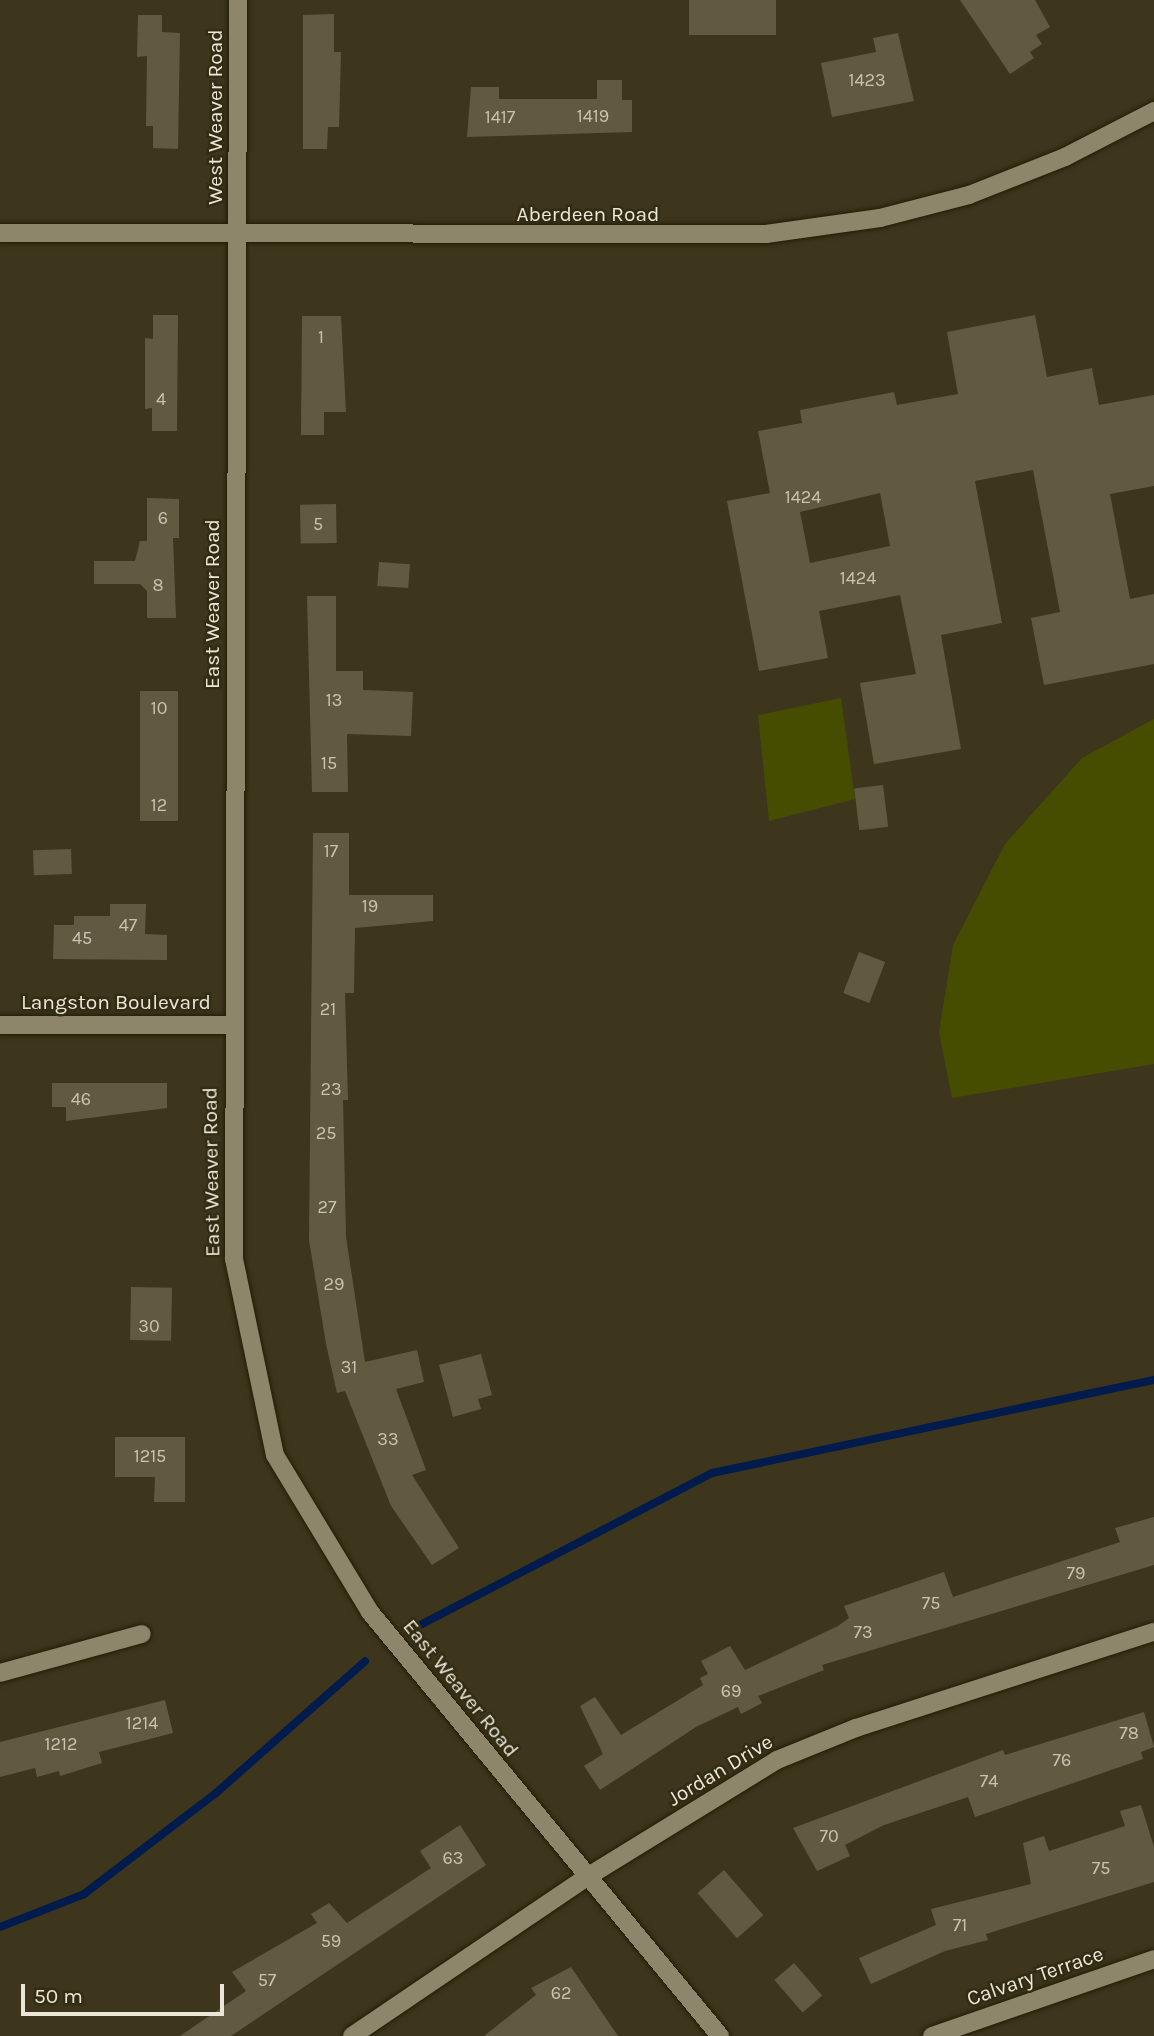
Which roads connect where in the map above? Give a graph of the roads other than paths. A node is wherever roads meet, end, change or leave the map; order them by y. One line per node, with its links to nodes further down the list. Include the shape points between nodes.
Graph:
1 (238, 0): 4 (street, West Weaver Road)
2 (1154, 111): 4 (street, Aberdeen Road, via 1056,161 969,195 790,231 646,237)
3 (0, 233): 4 (street, Aberdeen Road)
4 (238, 234): 6 (street, East Weaver Road)
5 (0, 1025): 6 (street, Langston Boulevard)
6 (232, 1025): 10 (street, East Weaver Road, via 233,1259 275,1455 370,1612)
7 (1154, 1632): 10 (street, Jordan Drive, via 856,1728 777,1760)
8 (142, 1634): 9 (street)
9 (0, 1672)
10 (587, 1877): 12 (street, Jordan Drive); 13 (street, East Weaver Road)
11 (1154, 1959): 14 (street, Calvary Terrace)
12 (352, 2036)
13 (720, 2036)
14 (932, 2036)

